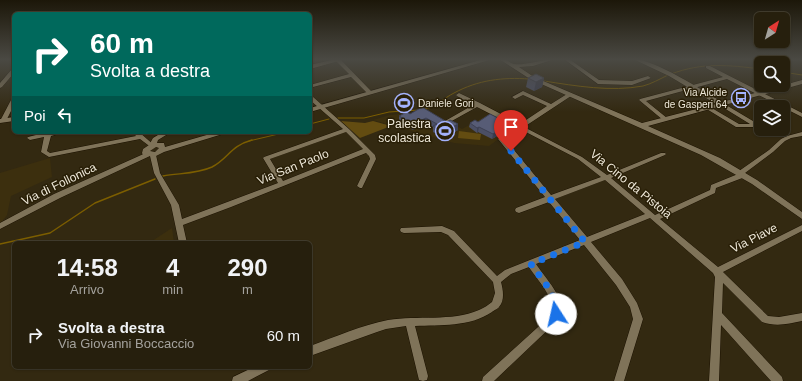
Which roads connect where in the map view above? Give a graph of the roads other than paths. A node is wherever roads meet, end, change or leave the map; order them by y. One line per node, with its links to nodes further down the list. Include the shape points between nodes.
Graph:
1 (8, 77): 11 (street)
2 (345, 77): 12 (street)
3 (354, 77): 14 (street)
4 (425, 77): 14 (street)
5 (530, 77): 17 (street)
6 (591, 77): 9 (street, via 598,82 632,83)
7 (673, 77): 13 (street)
8 (727, 77): 13 (street); 15 (street)
9 (648, 78)
10 (802, 82): 15 (street)
11 (0, 86)
12 (312, 86)
13 (692, 87): 22 (street); 29 (street, via 642,100)
14 (369, 92): 23 (street)
15 (760, 93): 22 (street); 27 (street)
16 (459, 95): 21 (street, Via Cino da Pistoia)
17 (569, 95): 24 (street); 33 (street)
18 (516, 97): 24 (street, via 523,93)
19 (312, 99): 23 (street)
20 (12, 104): 30 (street)
21 (478, 104): 31 (street); 32 (street, Via Cino da Pistoia)
22 (722, 104): 25 (street); 25 (street, via 756,125 738,126)
23 (319, 106): 26 (street); 34 (street)
24 (551, 106): 32 (street)
25 (708, 108): 29 (street)
26 (312, 109)
27 (802, 115)
28 (12, 119): 30 (street)
29 (666, 119): 33 (street)
30 (2, 121)
31 (448, 121)
32 (520, 126): 45 (street, Via Cino da Pistoia, via 580,158); 48 (street, via 501,139)
33 (640, 126): 44 (street, via 704,153)
34 (346, 130): 41 (street); 46 (street, via 266,158)
35 (48, 134): 36 (street, via 44,152 49,155); 40 (street)
36 (137, 134): 42 (street)
37 (165, 134): 42 (street)
38 (216, 134): 42 (street)
39 (802, 134): 44 (street, via 783,140)
40 (30, 138)
41 (368, 150): 46 (street, Via San Paolo); 47 (street, via 372,159)
42 (155, 151): 52 (street, via 157,173 174,202); 53 (street, Via di Follonica, via 43,202)
43 (663, 154): 45 (street)
44 (742, 174): 50 (street); 51 (street, via 682,206)
45 (606, 177): 48 (street); 51 (street, Via Cino da Pistoia)
46 (282, 184): 52 (street, Via San Paolo)
47 (360, 186)
48 (550, 199): 49 (street); 57 (street)
49 (519, 210)
50 (802, 216)
51 (652, 217): 57 (street); 59 (street, Via Cino da Pistoia)
52 (179, 222): 56 (street)
53 (0, 226)
54 (802, 228): 59 (street, Via Piave)
55 (404, 230): 60 (street, via 447,230)
56 (183, 241)
57 (585, 242): 58 (street); 69 (street, via 627,292 638,319)
58 (531, 264): 60 (street, via 508,272); 68 (street, via 554,298 557,305 556,314)
59 (717, 271): 61 (street); 62 (street, Via Cino da Pistoia, via 770,322)
60 (497, 281): 63 (street, via 498,299 487,311 452,320)
61 (718, 315): 70 (street); 71 (street)
62 (802, 317)
63 (410, 323): 64 (street, via 386,325); 66 (street)
64 (312, 350)
65 (261, 369): 67 (street)
66 (423, 376)
67 (237, 381)
68 (487, 381)
69 (619, 381)
70 (714, 381)
71 (778, 381)

